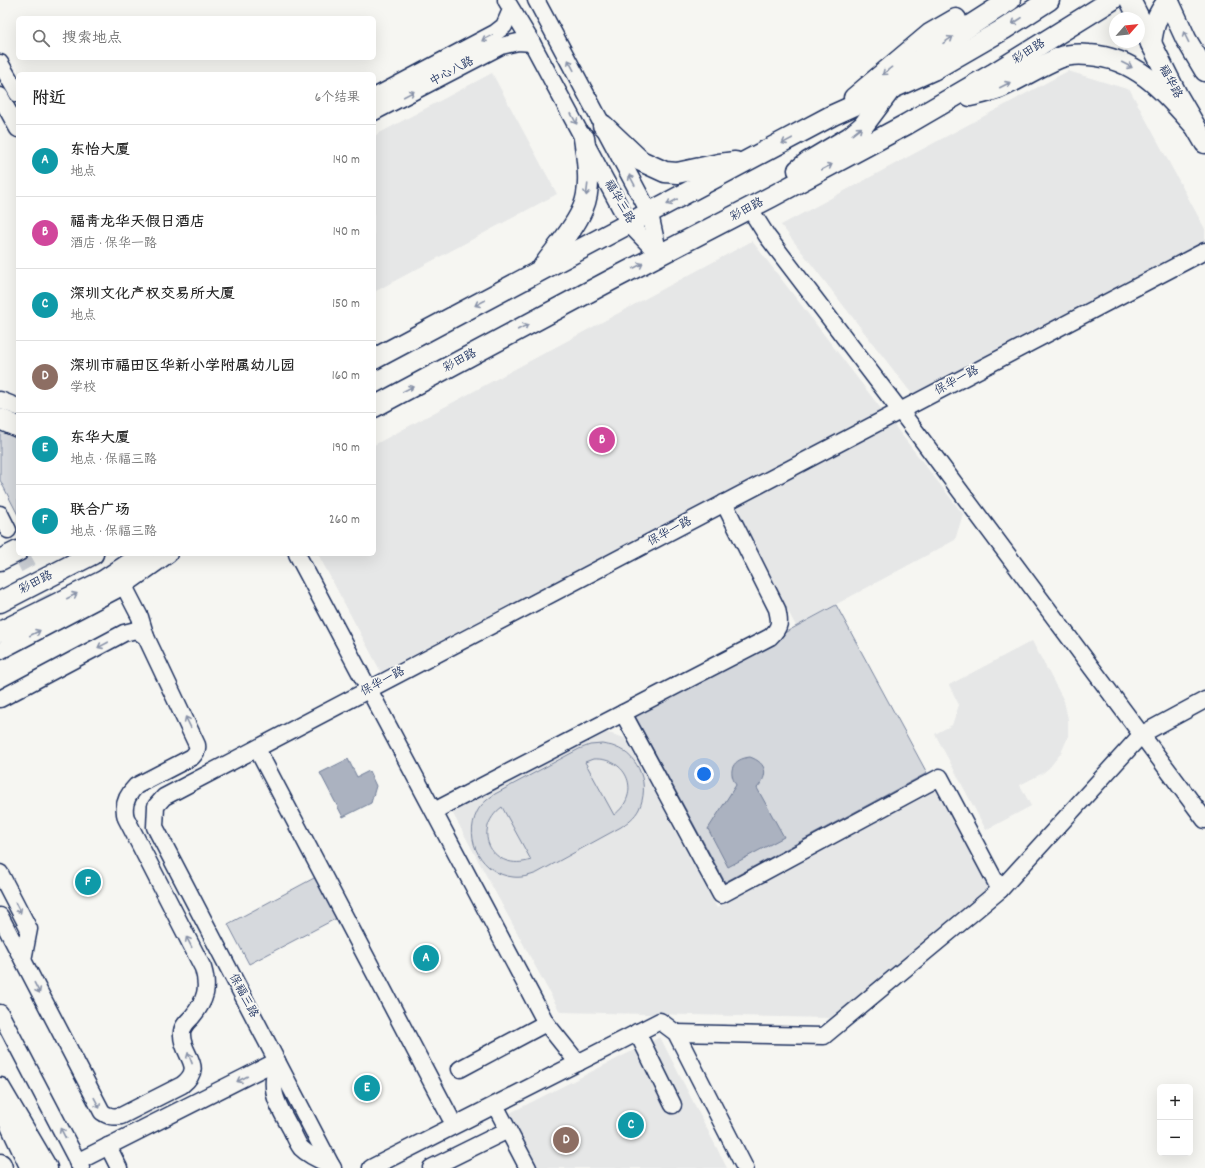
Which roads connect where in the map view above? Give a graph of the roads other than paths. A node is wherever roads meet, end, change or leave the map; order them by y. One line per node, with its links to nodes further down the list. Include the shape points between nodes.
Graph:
1 (536, 0): 23 (street, 福华三路, one-way to 1)
2 (987, 0): 21 (main road, one-way to 21, via 930,34)
3 (1010, 0): 15 (main road, one-way to 3, via 908,69 932,50)
4 (1050, 0): 15 (main road, one-way to 15, via 934,70)
5 (1112, 0): 19 (main road, 彩田路)
6 (1130, 0): 9 (main road, 福华路)
7 (1169, 0): 12 (main road, via 1156,19); 14 (main road, one-way to 7, via 1186,39)
8 (509, 5): 11 (street, 福华三路); 18 (street, 中心八路, one-way to 18, via 504,26 495,33)
9 (1136, 12)
10 (1145, 31): 12 (main road, 福华路)
11 (532, 43): 20 (street, 中心八路, one-way to 11, via 501,46 518,42); 25 (street, 福华三路, one-way to 25)
12 (1151, 44): 24 (main road, 福华路)
13 (0, 63): 16 (street)
14 (1205, 71)
15 (890, 90): 21 (main road); 28 (main road, one-way to 15, via 790,176 863,126)
16 (16, 91)
17 (0, 96): 22 (street)
18 (376, 96)
19 (941, 105): 24 (main road, one-way to 24, via 999,88 1061,57 1078,54 1100,55 1139,71 1164,91); 28 (main road, 彩田路, one-way to 19)
20 (376, 111)
21 (833, 115): 27 (main road, one-way to 27)
22 (16, 125)
23 (603, 125): 27 (main road, via 641,161 665,172 677,173); 30 (street, 福华三路, one-way to 23)
24 (1194, 125): 26 (main road, 福华路)
25 (584, 138): 31 (street, 福华三路); 34 (main road, one-way to 34, via 588,170 584,207 575,225)
26 (1205, 143)
27 (749, 161): 30 (main road, one-way to 30)
28 (772, 197): 29 (main road, 彩田路)
29 (750, 209): 33 (main road, 彩田路); 39 (street, via 767,236)
30 (650, 214): 31 (main road); 33 (street, 福华三路)
31 (629, 224): 33 (street, 福华三路); 34 (main road)
32 (1205, 251): 39 (street, 保华一路)
33 (659, 255): 38 (main road, 彩田路, one-way to 33)
34 (539, 272): 35 (main road, one-way to 35)
35 (376, 358)
36 (0, 400): 37 (street)
37 (16, 406)
38 (376, 406)
39 (900, 411): 42 (street, 保华一路); 62 (street)
40 (0, 419): 41 (main road)
41 (16, 426)
42 (724, 503): 58 (street, 保华一路); 61 (street, via 777,609 780,621 777,631 770,637)
43 (0, 514): 44 (street)
44 (8, 530)
45 (16, 552): 50 (main road)
46 (89, 556): 52 (main road, 彩田路)
47 (141, 556): 55 (main road, one-way to 47, via 103,581)
48 (166, 556): 51 (street)
49 (298, 556): 58 (street)
50 (0, 560)
51 (124, 586): 53 (street); 57 (street, one-way to 51, via 55,618)
52 (0, 602)
53 (140, 616): 54 (street, via 137,626); 56 (street)
54 (130, 631): 56 (street, via 136,630); 59 (street, one-way to 59)
55 (0, 632)
56 (146, 637): 70 (street, one-way to 56, via 99,1107 107,1116 121,1116 189,1080 192,1074 192,1061 181,1033 184,1025 201,1006 206,994 206,981 202,968 124,811 129,793 136,786 192,757 198,749)
57 (0, 651)
58 (370, 690): 63 (street, 保华一路); 64 (street)
59 (0, 699)
60 (1205, 700): 62 (street)
61 (623, 713): 64 (street); 68 (street, via 721,895 940,777)
62 (1142, 734): 65 (street); 68 (street)
63 (257, 749): 66 (street, 保华一路, via 164,797 156,806); 82 (street)
64 (434, 811): 72 (street)
65 (1205, 820)
66 (155, 827): 75 (street, 保福三路)
67 (0, 873): 70 (street, one-way to 70, via 29,929)
68 (1000, 890): 74 (street, via 824,1036)
69 (0, 916): 70 (street)
70 (23, 960)
71 (0, 1013): 85 (street, one-way to 71)
72 (546, 1023): 76 (street); 77 (street)
73 (637, 1032): 74 (street, via 660,1021); 76 (street); 81 (street)
74 (676, 1033): 93 (street)
75 (277, 1061): 84 (street, one-way to 84); 86 (street, 保福三路)
76 (578, 1062): 80 (street)
77 (460, 1069)
78 (0, 1088): 88 (main road)
79 (0, 1100): 87 (highway)
80 (495, 1105): 83 (street); 90 (street)
81 (673, 1105)
82 (450, 1117)
83 (508, 1130): 91 (street); 92 (street)
84 (108, 1146): 85 (street); 89 (street)
85 (79, 1165)
86 (330, 1167)
87 (32, 1168)
88 (48, 1168)
89 (119, 1168)
90 (371, 1168)
91 (431, 1168)
92 (528, 1168)
93 (745, 1168)

